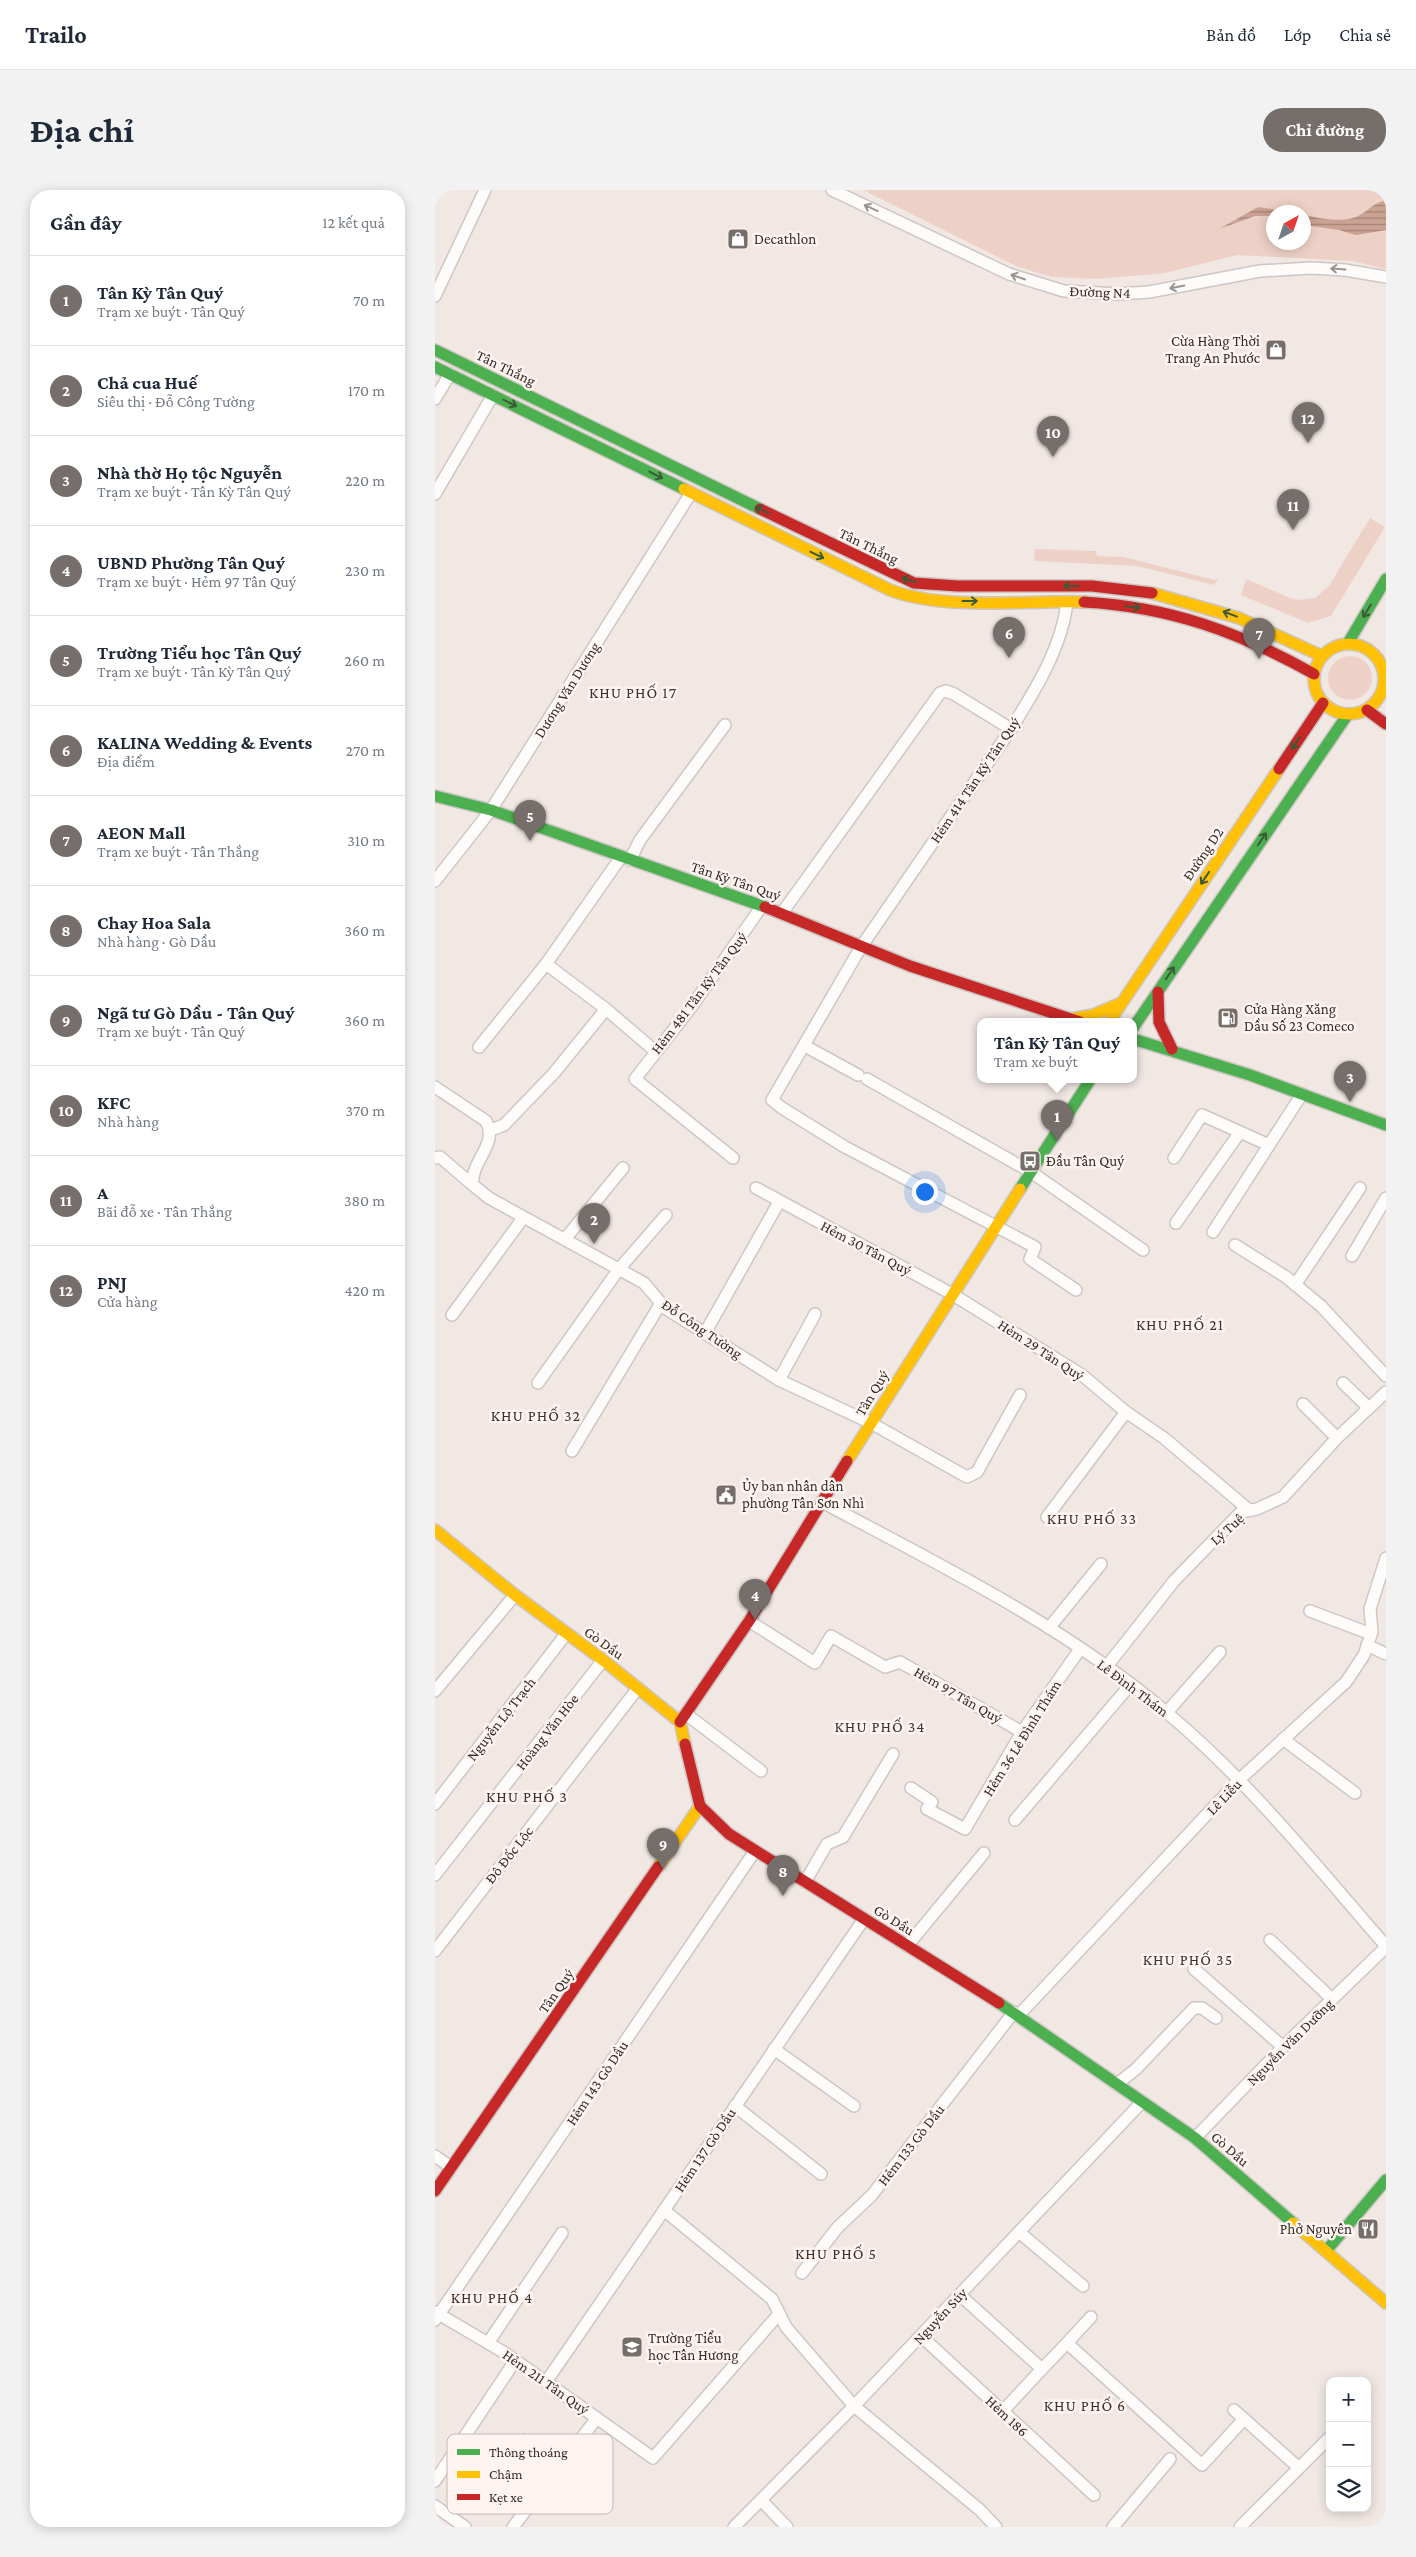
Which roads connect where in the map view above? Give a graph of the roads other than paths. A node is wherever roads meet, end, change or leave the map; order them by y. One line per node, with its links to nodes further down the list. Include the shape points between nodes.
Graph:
1 (485, 190): 4 (street)
2 (832, 190): 3 (street, Đường N4, one-way to 2, via 1345,270 1311,268 1260,271 1149,292 1064,291 1009,274)
3 (1386, 278)
4 (435, 296)
5 (435, 350): 15 (street, Tân Thắng, one-way to 5, via 1262,626 1177,598 1093,586 931,585 907,580)
6 (435, 367): 7 (street, Tân Thắng)
7 (450, 374): 8 (street, Tân Thắng); 9 (street)
8 (493, 395): 10 (street, Tân Thắng, one-way to 10); 11 (street)
9 (435, 399)
10 (691, 493): 13 (street, Tân Thắng, one-way to 13, via 909,597 939,601); 26 (street, Dương Văn Dương)
11 (435, 494)
12 (1386, 579): 14 (street, one-way to 14)
13 (1067, 602): 17 (street, Tân Thắng, one-way to 17, via 1135,607 1193,620 1223,629); 24 (street, Hẻm 414 Tân Kỳ Tân Quý, via 1057,644)
14 (1347, 643): 15 (street, via 1329,649); 16 (street, via 1369,650)
15 (1322, 656): 17 (street)
16 (1384, 665): 18 (street)
17 (1314, 674): 19 (street, via 1315,690)
18 (1383, 700): 20 (street)
19 (1323, 703): 21 (street, via 1339,713); 34 (street, Đường D2, one-way to 34)
20 (1367, 710): 21 (street); 22 (street)
21 (1348, 714): 33 (street, one-way to 21)
22 (1386, 724)
23 (725, 725): 27 (street)
24 (1011, 729): 30 (street, via 954,694 939,692); 31 (street, Hẻm 414 Tân Kỳ Tân Quý)
25 (435, 796): 26 (street, Tân Kỳ Tân Quý)
26 (491, 810): 27 (street, Tân Kỳ Tân Quý); 28 (street, Dương Văn Dương)
27 (625, 858): 29 (street, Tân Kỳ Tân Quý); 32 (street)
28 (435, 881)
29 (762, 906): 30 (street, Tân Kỳ Tân Quý); 44 (street, Hẻm 481 Tân Kỳ Tân Quý, via 692,1006)
30 (782, 913): 31 (street, Tân Kỳ Tân Quý)
31 (861, 946): 36 (street, Tân Kỳ Tân Quý, via 910,966); 41 (street, Hẻm 414 Tân Kỳ Tân Quý)
32 (546, 964): 35 (street); 42 (street)
33 (1158, 992): 39 (street); 43 (street, via 1159,1030)
34 (1121, 1002): 37 (street); 38 (street, Đường D2)
35 (606, 1009): 44 (street); 49 (street, via 517,1112 504,1125)
36 (1067, 1018)
37 (1084, 1018)
38 (1111, 1018)
39 (1137, 1022)
40 (1137, 1040): 43 (street)
41 (805, 1046): 56 (street); 65 (street, Hẻm 414 Tân Kỳ Tân Quý, via 772,1100 845,1147)
42 (479, 1047)
43 (1172, 1049): 47 (street)
44 (655, 1051): 53 (street, Hẻm 481 Tân Kỳ Tân Quý, via 635,1080)
45 (1088, 1083): 56 (street, Tân Quý)
46 (435, 1087): 49 (street, via 486,1122)
47 (1302, 1094): 48 (street); 51 (street)
48 (1386, 1125)
49 (491, 1130): 57 (street, via 491,1139 472,1176)
50 (1240, 1132): 51 (street); 54 (street, via 1202,1115); 64 (street)
51 (1269, 1145): 66 (street)
52 (435, 1158): 57 (street, Đỗ Công Tường, via 440,1158)
53 (733, 1158)
54 (1174, 1158)
55 (623, 1168): 67 (street)
56 (1031, 1172): 65 (street, Tân Quý); 69 (street)
57 (473, 1185): 63 (street, Đỗ Công Tường)
58 (756, 1188): 61 (street, Hẻm 30 Tân Quý)
59 (1360, 1188): 72 (street)
60 (1386, 1198): 70 (street)
61 (779, 1202): 74 (street, Hẻm 30 Tân Quý); 78 (street)
62 (665, 1215): 71 (street)
63 (523, 1218): 67 (street, Đỗ Công Tường); 77 (street)
64 (1176, 1223)
65 (997, 1226): 73 (street, via 1035,1247 1030,1259); 74 (street, Tân Quý)
66 (1213, 1232)
67 (565, 1240): 71 (street, Đỗ Công Tường)
68 (1235, 1245): 72 (street)
69 (1143, 1250)
70 (1352, 1256)
71 (619, 1269): 75 (street, Đỗ Công Tường, via 644,1283); 81 (street)
72 (1295, 1285): 79 (street, via 1321,1306)
73 (1076, 1290)
74 (952, 1294): 87 (street, Hẻm 29 Tân Quý, via 1083,1375); 88 (street, Tân Quý)
75 (661, 1303): 78 (street, Đỗ Công Tường); 90 (street)
76 (815, 1314): 80 (street)
77 (452, 1315)
78 (705, 1333): 80 (street, Đỗ Công Tường)
79 (1386, 1376)
80 (779, 1380): 88 (street, Đỗ Công Tường)
81 (538, 1383)
82 (1343, 1383): 86 (street)
83 (1386, 1392): 86 (street, Lý Tuệ)
84 (1019, 1395): 88 (street, Đỗ Công Tường, via 977,1472 967,1477)
85 (1303, 1404): 89 (street)
86 (1369, 1408): 89 (street, Lý Tuệ)
87 (1126, 1412): 92 (street, Hẻm 29 Tân Quý, via 1164,1438); 93 (street)
88 (871, 1423): 91 (street, Tân Quý)
89 (1337, 1438): 92 (street, Lý Tuệ, via 1283,1497)
90 (572, 1451)
91 (822, 1502): 99 (street, Tân Quý); 100 (street, Lê Đình Thám)
92 (1249, 1510): 108 (street, Lý Tuệ, via 1241,1512 1180,1574)
93 (1047, 1517)
94 (435, 1530): 97 (street, Gò Dầu)
95 (1386, 1558): 102 (street, Lê Liễu, via 1370,1609)
96 (1101, 1564): 100 (street)
97 (515, 1594): 101 (street, Gò Dầu); 111 (street)
98 (1310, 1612): 102 (street)
99 (749, 1621): 113 (street, Tân Quý); 114 (street, Hẻm 97 Tân Quý, via 815,1663 831,1636 885,1667 900,1662)
100 (1049, 1628): 104 (street, Lê Đình Thám)
101 (566, 1634): 107 (street, Gò Dầu); 121 (street, Nguyễn Lộ Trạch)
102 (1371, 1634): 103 (street, Lê Liễu)
103 (1367, 1646): 106 (street); 115 (street, Lê Liễu, via 1346,1682)
104 (1080, 1649): 108 (street, Lê Đình Thám); 114 (street, Hẻm 36 Lê Đình Thám)
105 (1220, 1652): 112 (street)
106 (1386, 1654)
107 (603, 1660): 110 (street, Gò Dầu); 126 (street, Hoàng Văn Hòe)
108 (1107, 1666): 109 (street, Lê Đình Thám)
109 (1131, 1684): 112 (street, Lê Đình Thám); 123 (street)
110 (639, 1688): 113 (street, Gò Dầu); 132 (street, Đô Đốc Lộc)
111 (435, 1691)
112 (1167, 1712): 118 (street, Lê Đình Thám)
113 (683, 1718): 117 (street); 122 (street)
114 (1023, 1732): 119 (street, Hẻm 36 Lê Đình Thám, via 965,1829 927,1809 931,1802)
115 (1283, 1739): 118 (street, Lê Liễu); 120 (street)
116 (893, 1754): 127 (street, via 843,1838 827,1844)
117 (761, 1771)
118 (1240, 1779): 131 (street, Lê Đình Thám); 135 (street, Lê Liễu)
119 (911, 1788)
120 (1355, 1793)
121 (435, 1804)
122 (700, 1806): 124 (street, Gò Dầu, via 729,1834); 145 (street, Tân Quý)
123 (1015, 1820)
124 (755, 1851): 127 (street, Gò Dầu); 158 (street, Hẻm 143 Gò Dầu)
125 (984, 1853): 130 (street)
126 (435, 1875)
127 (805, 1882): 128 (street, Gò Dầu)
128 (863, 1919): 130 (street, Gò Dầu); 138 (street, Hẻm 137 Gò Dầu)
129 (1270, 1940): 134 (street)
130 (907, 1946): 135 (street, Gò Dầu)
131 (1386, 1946): 134 (street, Nguyễn Văn Dưỡng)
132 (435, 1951)
133 (1194, 1969): 137 (street)
134 (1332, 1999): 137 (street, Nguyễn Văn Dưỡng)
135 (1016, 2014): 139 (street, Gò Dầu); 153 (street, Hẻm 133 Gò Dầu, via 872,2195 838,2227)
136 (1215, 2018): 139 (street, via 1202,2008 1194,2008 1136,2069)
137 (1283, 2047): 143 (street, Nguyễn Văn Dưỡng)
138 (774, 2049): 141 (street, Hẻm 137 Gò Dầu); 142 (street)
139 (1117, 2084): 140 (street, Gò Dầu)
140 (1142, 2102): 143 (street, Gò Dầu); 150 (street, Nguyễn Súy)
141 (735, 2106): 146 (street); 149 (street, Hẻm 137 Gò Dầu)
142 (854, 2106)
143 (1195, 2138): 152 (street, Gò Dầu)
144 (435, 2156): 145 (street)
145 (451, 2167): 148 (street, Tân Quý)
146 (821, 2174)
147 (1386, 2180): 152 (street)
148 (435, 2191)
149 (664, 2210): 157 (street, via 772,2299); 165 (street, Hẻm 137 Gò Dầu)
150 (1019, 2232): 154 (street); 155 (street, Nguyễn Súy)
151 (562, 2233): 161 (street)
152 (1326, 2251): 156 (street, Gò Dầu)
153 (802, 2272)
154 (1083, 2286)
155 (960, 2295): 160 (street, Nguyễn Súy); 164 (street)
156 (1386, 2303)
157 (779, 2314): 166 (street, via 786,2327); 169 (street, Hẻm 211 Tân Quý, via 653,2458)
158 (436, 2316): 161 (street, Hẻm 211 Tân Quý)
159 (1091, 2317): 162 (street)
160 (921, 2336): 166 (street, Nguyễn Súy); 168 (street, Hẻm 186)
161 (488, 2343): 163 (street, Hẻm 211 Tân Quý)
162 (1067, 2343): 164 (street); 170 (street, via 1201,2465)
163 (515, 2361): 165 (street, Hẻm 211 Tân Quý); 171 (street)
164 (1042, 2369): 168 (street)
165 (546, 2382): 169 (street, Hẻm 211 Tân Quý)
166 (854, 2406): 179 (street, Nguyễn Súy); 186 (street, via 980,2510)
167 (1234, 2410): 170 (street)
168 (1002, 2412): 178 (street, Hẻm 186)
169 (597, 2418): 172 (street)
170 (1244, 2419): 176 (street)
171 (466, 2434)
172 (585, 2434)
173 (1326, 2440): 176 (street)
174 (1170, 2459): 187 (street)
175 (447, 2463): 177 (street)
176 (1298, 2467): 188 (street)
177 (435, 2481)
178 (1094, 2495)
179 (761, 2500): 184 (street, Nguyễn Súy); 185 (street)
180 (435, 2506): 182 (street)
181 (523, 2514): 183 (street)
182 (465, 2527)
183 (513, 2527)
184 (734, 2527)
185 (787, 2527)
186 (996, 2527)
187 (1113, 2527)
188 (1240, 2527)

